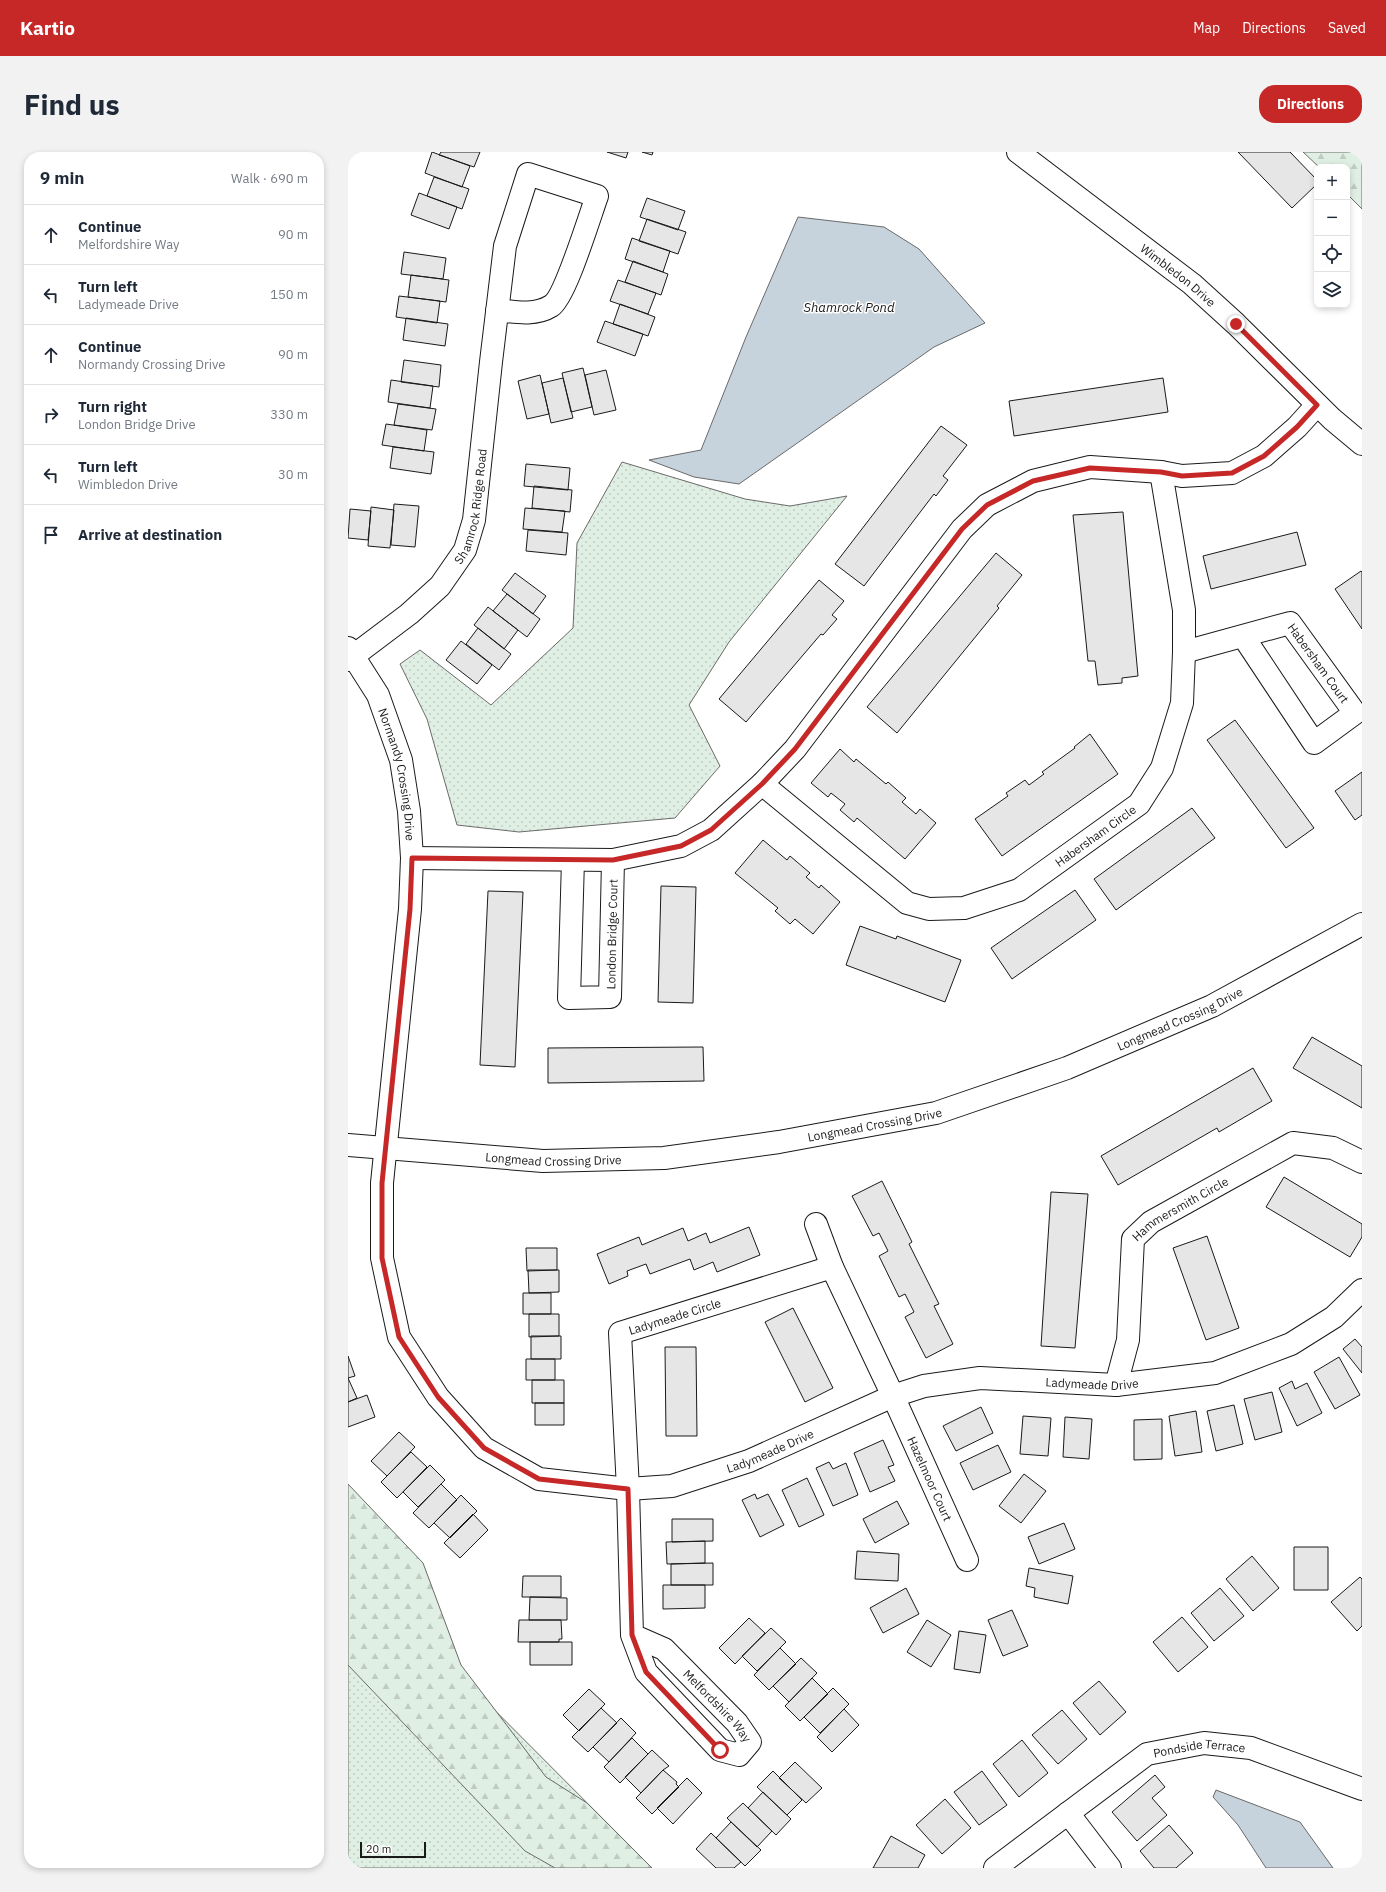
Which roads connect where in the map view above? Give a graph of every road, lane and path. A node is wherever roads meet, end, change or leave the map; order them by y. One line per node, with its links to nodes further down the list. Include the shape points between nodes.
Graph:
1 (1018, 152): 3 (street, Wimbledon Drive, via 1192,284)
2 (497, 310): 2 (street, Shamrock Ridge Road, via 505,246 528,174 597,196 563,292 553,306 533,313); 8 (street, Shamrock Ridge Road, via 474,520 465,550 440,586 409,614)
3 (1317, 405): 4 (street, Wimbledon Drive); 5 (street, via 1264,456 1232,473 1182,476)
4 (1362, 444)
5 (1161, 472): 7 (street, Habersham Circle, via 1184,610); 9 (street, via 1090,468 1033,481 987,505 962,529 795,749)
6 (1243, 636): 6 (street, Habersham Court, via 1290,623 1355,713 1314,743); 7 (street, Habersham Court)
7 (1184, 652): 9 (street, Habersham Circle, via 1182,703 1162,768 1139,804 1019,890 964,908 929,909 906,903)
8 (350, 654): 10 (street, Normandy Crossing Drive, via 378,695 401,760 409,812)
9 (762, 784): 12 (street, via 711,830 681,846)
10 (412, 858): 11 (street); 15 (street, Normandy Crossing Drive, via 410,909)
11 (573, 860): 12 (street); 12 (street, London Bridge Court, via 569,998 610,998)
12 (613, 860)
13 (1362, 924): 15 (street, Longmead Crossing Drive, via 1212,1006 1067,1068 936,1113 779,1142 664,1158 543,1161)
14 (348, 1145): 15 (street, Longmead Crossing Drive)
15 (385, 1149): 22 (street, Ladymeade Drive, via 382,1183 382,1258 399,1337 438,1397 484,1448 539,1479)
16 (1362, 1162): 20 (street, Hammersmith Circle, via 1333,1148 1293,1143 1151,1222 1133,1238 1128,1340)
17 (816, 1224): 18 (street)
18 (832, 1267): 21 (street); 22 (street, Ladymeade Circle, via 620,1333)
19 (1362, 1290): 20 (street, Ladymeade Drive, via 1334,1317 1291,1344 1215,1374)
20 (1116, 1385): 21 (street, Ladymeade Drive, via 980,1378 924,1386)
21 (893, 1396): 22 (street, Ladymeade Drive, via 749,1461 672,1486); 23 (street, Hazelmoor Court)
22 (628, 1489): 24 (street, Melfordshire Way)
23 (967, 1560)
24 (632, 1635): 24 (street, Melfordshire Way, via 646,1672 720,1750 739,1755 750,1742 737,1724 664,1649)
25 (1362, 1790): 26 (street, Pondside Terrace, via 1251,1748 1204,1743 1147,1754)
26 (1068, 1812): 27 (street, Pondside Terrace); 28 (street)
27 (995, 1868)
28 (1110, 1868)

